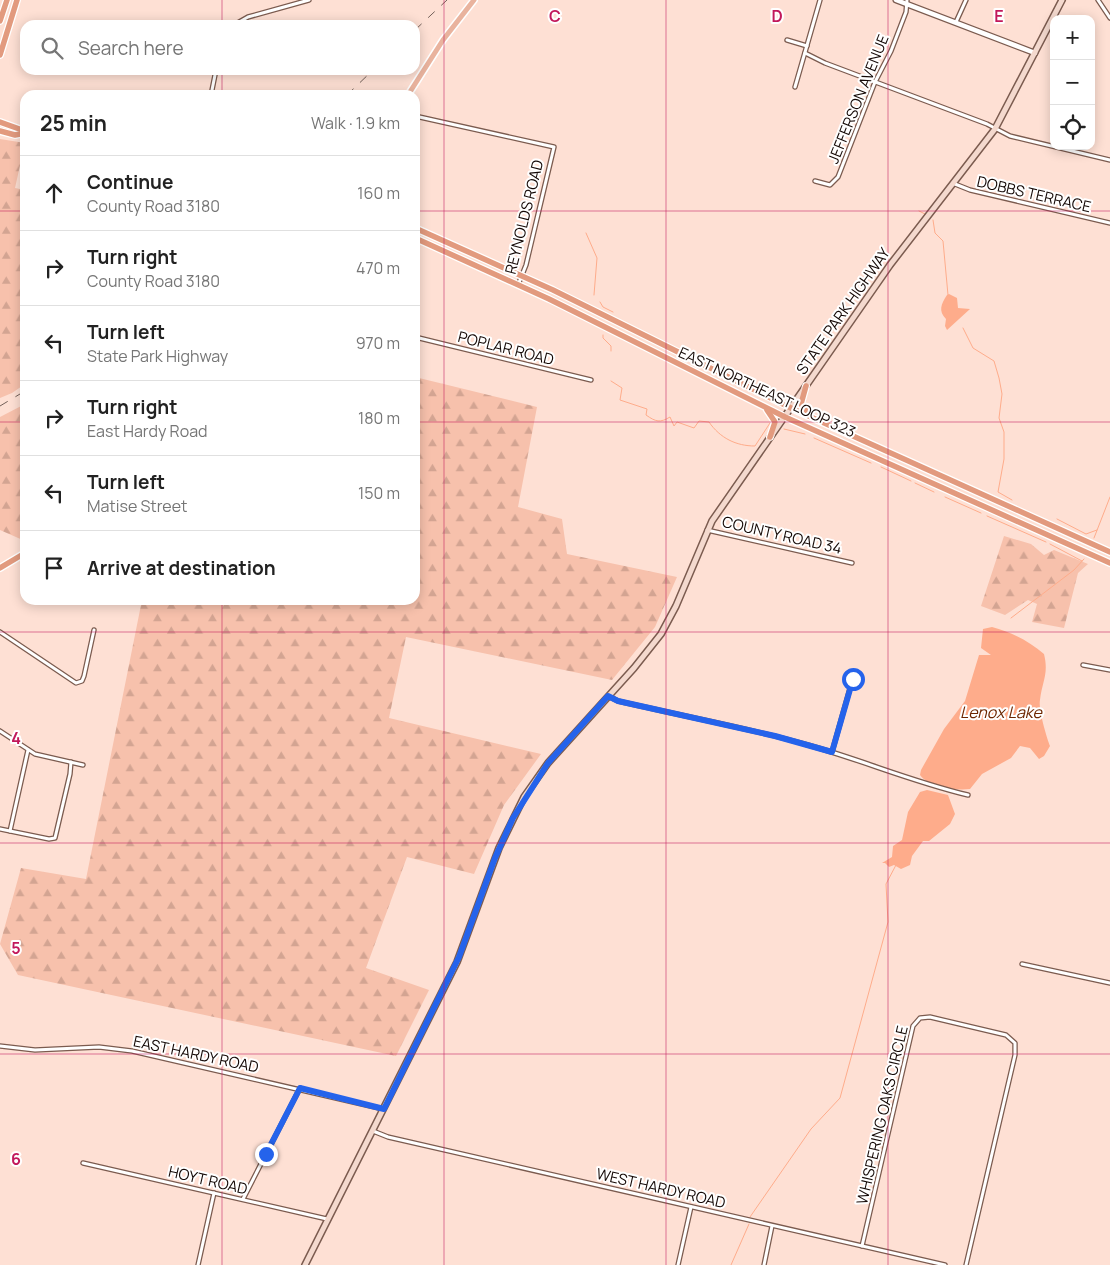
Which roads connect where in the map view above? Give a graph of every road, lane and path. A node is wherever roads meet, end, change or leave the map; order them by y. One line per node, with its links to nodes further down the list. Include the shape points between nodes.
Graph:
1 (7, 0): 12 (highway)
2 (17, 0): 15 (highway)
3 (309, 0): 13 (street)
4 (474, 0): 25 (main road, via 443,40)
5 (820, 0): 17 (street)
6 (896, 0): 10 (street)
7 (966, 0): 14 (street)
8 (1062, 0): 19 (main road, STATE PARK HIGHWAY)
9 (1098, 0): 11 (street)
10 (906, 2): 14 (street); 22 (street, JEFFERSON AVENUE, via 906,12 891,51)
11 (1110, 18)
12 (0, 20)
13 (243, 20)
14 (956, 22): 19 (street)
15 (2, 38): 20 (highway)
16 (787, 40): 17 (street)
17 (807, 46): 18 (street)
18 (805, 53): 22 (street); 23 (street)
19 (1034, 53): 28 (main road, STATE PARK HIGHWAY)
20 (0, 55)
21 (215, 75): 24 (street)
22 (875, 82): 28 (street); 33 (street, JEFFERSON AVENUE, via 836,180 830,185)
23 (795, 87)
24 (212, 90)
25 (411, 90)
26 (420, 117): 40 (street, REYNOLDS ROAD, via 554,147)
27 (0, 122): 29 (highway)
28 (994, 129): 32 (street, via 1010,136); 34 (main road, STATE PARK HIGHWAY)
29 (20, 130)
30 (0, 131): 31 (highway)
31 (20, 134)
32 (1110, 160)
33 (815, 181)
34 (955, 184): 35 (street, DOBBS TERRACE); 50 (main road, STATE PARK HIGHWAY, via 890,265)
35 (1110, 223)
36 (420, 230): 38 (highway, EAST NORTHEAST LOOP 323)
37 (420, 240): 39 (highway, EAST NORTHEAST LOOP 323)
38 (463, 248): 39 (highway); 40 (highway, EAST NORTHEAST LOOP 323)
39 (459, 258): 41 (highway, EAST NORTHEAST LOOP 323)
40 (522, 275): 41 (street, REYNOLDS ROAD); 42 (highway, EAST NORTHEAST LOOP 323)
41 (518, 284): 43 (highway, EAST NORTHEAST LOOP 323)
42 (553, 290): 43 (highway); 44 (highway, EAST NORTHEAST LOOP 323)
43 (549, 299): 45 (highway, EAST NORTHEAST LOOP 323)
44 (622, 324): 45 (highway); 47 (highway, EAST NORTHEAST LOOP 323)
45 (618, 333): 49 (highway, EAST NORTHEAST LOOP 323)
46 (420, 338): 48 (street, POPLAR ROAD)
47 (720, 374): 49 (highway); 52 (highway, EAST NORTHEAST LOOP 323)
48 (591, 380)
49 (715, 383): 51 (highway, EAST NORTHEAST LOOP 323)
50 (806, 386): 52 (main road, STATE PARK HIGHWAY); 54 (highway, via 801,406)
51 (762, 406): 53 (highway, EAST NORTHEAST LOOP 323); 55 (highway, via 774,420)
52 (790, 408): 53 (main road, STATE PARK HIGHWAY); 54 (highway, EAST NORTHEAST LOOP 323)
53 (785, 417): 55 (main road, STATE PARK HIGHWAY); 57 (highway, EAST NORTHEAST LOOP 323)
54 (819, 421): 56 (highway, EAST NORTHEAST LOOP 323)
55 (770, 437): 62 (main road, STATE PARK HIGHWAY)
56 (857, 438): 57 (highway); 58 (highway, EAST NORTHEAST LOOP 323)
57 (853, 447): 59 (highway, EAST NORTHEAST LOOP 323)
58 (945, 478): 59 (highway); 60 (highway, EAST NORTHEAST LOOP 323)
59 (941, 487): 61 (highway, EAST NORTHEAST LOOP 323)
60 (1014, 508): 61 (highway); 63 (highway, EAST NORTHEAST LOOP 323)
61 (1010, 518): 66 (highway, EAST NORTHEAST LOOP 323)
62 (707, 530): 65 (street, COUNTY ROAD 34); 73 (main road, STATE PARK HIGHWAY, via 665,628)
63 (1110, 552)
64 (20, 556): 67 (highway)
65 (852, 563)
66 (1110, 563)
67 (0, 568)
68 (94, 630): 69 (street, via 80,682 74,682)
69 (0, 633)
70 (1083, 664): 71 (street)
71 (1110, 670)
72 (854, 674): 76 (street)
73 (608, 696): 76 (street); 86 (main road, STATE PARK HIGHWAY, via 548,763 513,818 459,957)
74 (0, 731): 75 (street)
75 (28, 750): 77 (street, via 43,757); 81 (street)
76 (832, 752): 79 (street)
77 (70, 762): 78 (street); 81 (street, via 56,836 53,839)
78 (83, 765)
79 (968, 795)
80 (0, 829): 81 (street)
81 (10, 831)
82 (1022, 964): 83 (street)
83 (1110, 983)
84 (0, 1046): 85 (street, EAST HARDY ROAD, via 35,1050 115,1048)
85 (300, 1088): 86 (street, EAST HARDY ROAD); 90 (street)
86 (384, 1109): 87 (main road, STATE PARK HIGHWAY)
87 (373, 1131): 91 (street, WEST HARDY ROAD); 92 (main road, STATE PARK HIGHWAY)
88 (83, 1163): 89 (street, HOYT ROAD)
89 (214, 1193): 90 (street, HOYT ROAD); 95 (street)
90 (242, 1199): 92 (street, HOYT ROAD)
91 (691, 1207): 93 (street, WEST HARDY ROAD); 97 (street)
92 (327, 1219): 96 (main road, STATE PARK HIGHWAY)
93 (772, 1226): 94 (street, WEST HARDY ROAD); 98 (street)
94 (862, 1246): 99 (street, WEST HARDY ROAD); 100 (street, WHISPERING OAKS CIRCLE, via 913,1026 918,1019 930,1017 1006,1035 1012,1038 1016,1047)
95 (198, 1265)
96 (305, 1265)
97 (678, 1265)
98 (764, 1265)
99 (945, 1265)
100 (966, 1265)

